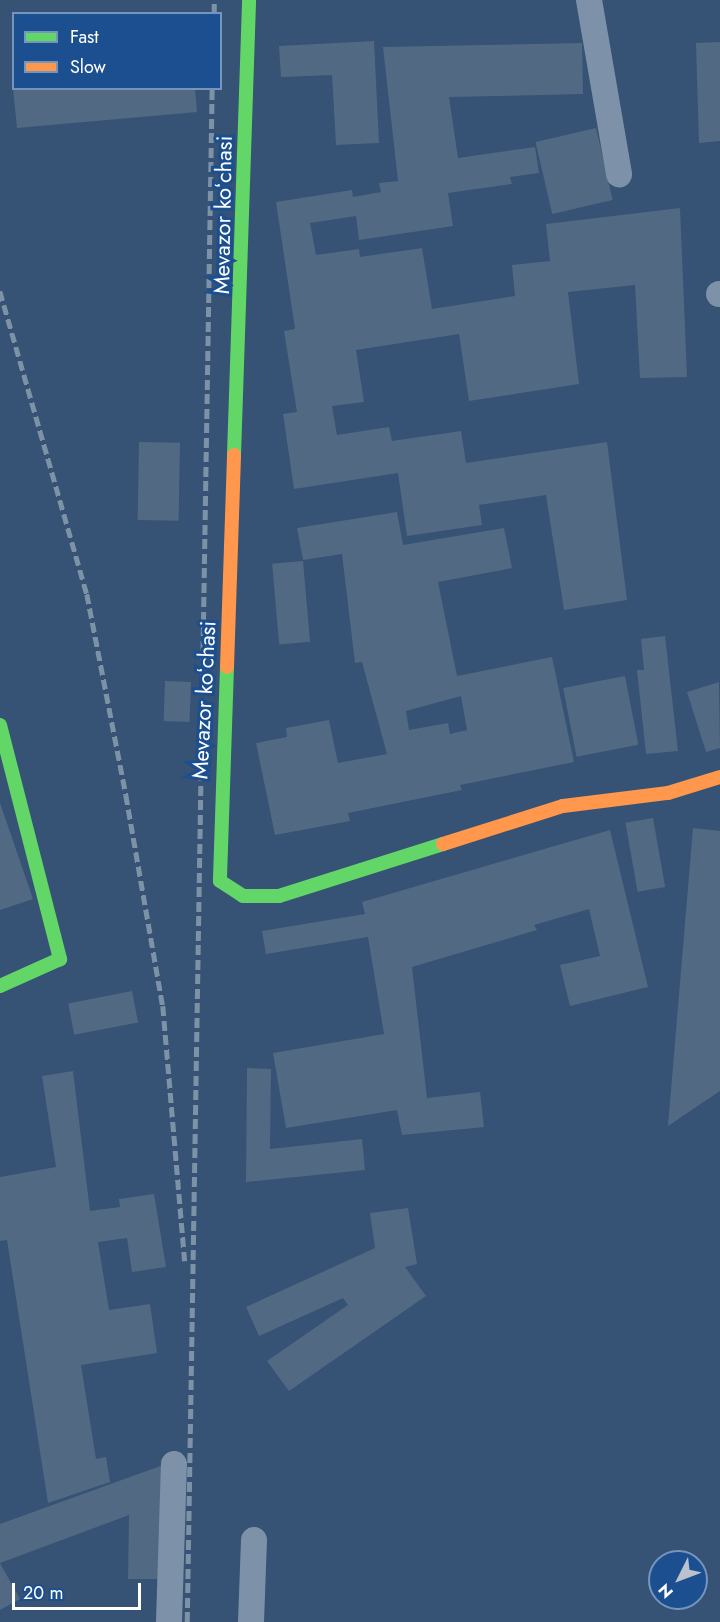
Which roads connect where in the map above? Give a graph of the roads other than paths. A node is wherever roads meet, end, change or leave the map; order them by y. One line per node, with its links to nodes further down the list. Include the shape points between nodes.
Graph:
1 (249, 0): 5 (street, Mevazor koʻchasi, via 220,881 243,896 279,896 563,806 668,793)
2 (589, 0): 3 (lane)
3 (619, 174)
4 (0, 725): 6 (street, via 60,959)
5 (720, 777)
6 (0, 986)
7 (174, 1464): 9 (lane)
8 (254, 1540): 10 (lane)
9 (169, 1622)
10 (251, 1622)

